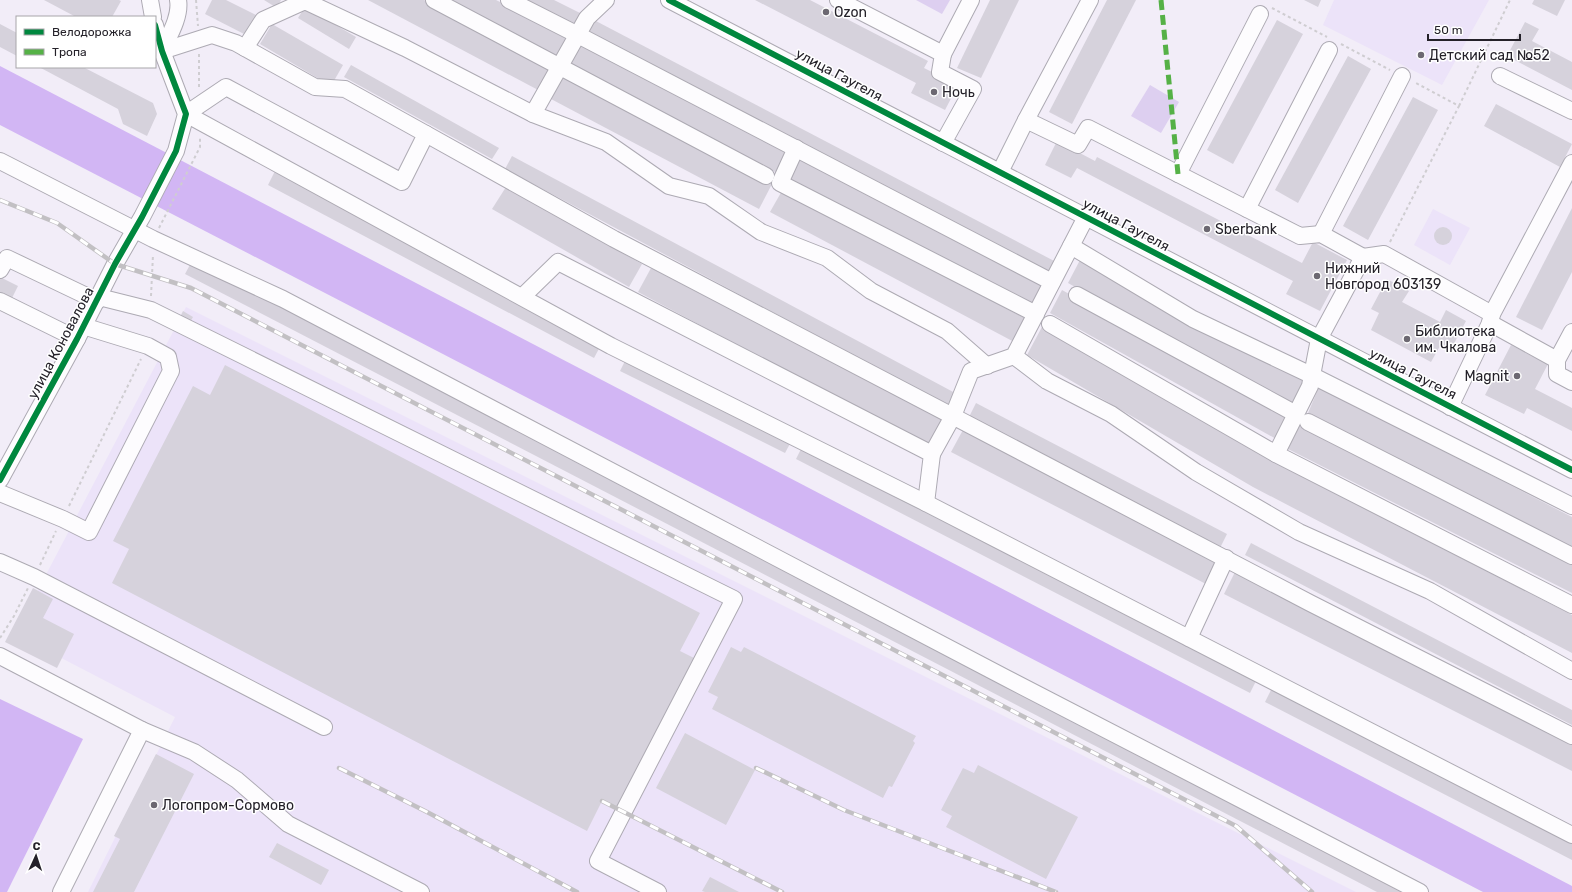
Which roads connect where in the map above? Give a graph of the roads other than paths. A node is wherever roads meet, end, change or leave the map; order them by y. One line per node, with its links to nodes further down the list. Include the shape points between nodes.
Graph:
1 (150, 0): 13 (street)
2 (178, 0): 18 (street, via 179,7)
3 (434, 0): 20 (street)
4 (509, 0): 15 (street)
5 (606, 0): 15 (street, via 587,18)
6 (669, 0): 28 (street, улица Гаугеля)
7 (838, 0): 11 (street)
8 (971, 0): 19 (street)
9 (1090, 0): 26 (street)
10 (312, 2): 16 (street, via 263,20); 25 (street)
11 (856, 4): 19 (street)
12 (1260, 14): 33 (street)
13 (153, 16)
14 (156, 29): 18 (street)
15 (578, 35): 20 (street); 29 (street)
16 (245, 48): 18 (street, via 212,35); 27 (street, via 315,87 344,89)
17 (1329, 50): 35 (street)
18 (162, 51): 24 (street)
19 (943, 54): 28 (street, via 940,72 973,89)
20 (560, 67): 25 (street); 34 (street)
21 (1402, 76): 38 (street)
22 (1500, 76): 23 (street)
23 (1572, 111)
24 (186, 114): 27 (street, via 226,87 402,182); 37 (street, улица Коновалова, via 176,151); 44 (street)
25 (533, 114): 55 (street, via 606,142 669,186 709,196 761,232 828,258 871,291 947,331)
26 (1026, 120): 32 (street); 33 (street, via 1078,145 1088,128)
27 (426, 134): 59 (street, via 614,239)
28 (943, 143): 32 (street, улица Гаугеля)
29 (796, 148): 42 (street); 47 (street, via 780,183)
30 (0, 161): 37 (street)
31 (1572, 163): 48 (street)
32 (1000, 172): 36 (street, улица Гаугеля)
33 (1178, 174): 35 (street)
34 (766, 176)
35 (1247, 209): 38 (street, via 1300,236)
36 (1086, 217): 39 (street); 52 (street, улица Гаугеля)
37 (138, 223): 45 (street, улица Коновалова); 82 (street, via 153,239 283,299)
38 (1321, 234): 40 (street)
39 (1071, 246): 42 (street); 56 (street, via 1193,319)
40 (1363, 257): 48 (street, via 1384,254); 52 (street)
41 (2, 261): 45 (street)
42 (1052, 282): 47 (street)
43 (1077, 295): 60 (street)
44 (522, 297): 61 (street, via 558,262); 66 (street, via 611,346)
45 (98, 299): 51 (street, улица Коновалова); 81 (street, via 151,310 734,599 598,861)
46 (0, 301): 51 (street)
47 (1036, 314): 53 (street)
48 (1491, 318): 54 (street); 58 (street)
49 (1050, 324): 62 (street)
50 (1572, 332): 54 (street)
51 (80, 333): 64 (street, улица Коновалова); 65 (street, via 148,346 168,357 171,370 89,532)
52 (1319, 339): 56 (street); 58 (street, улица Гаугеля)
53 (1014, 356): 55 (street); 74 (street, via 1047,381 1111,414 1196,472 1298,532 1430,590)
54 (1557, 360): 57 (street, via 1557,374)
55 (987, 366): 59 (street, via 971,371)
56 (1311, 375): 60 (street); 67 (street)
57 (1572, 382)
58 (1450, 407): 63 (street, улица Гаугеля)
59 (953, 416): 61 (street); 69 (street)
60 (1302, 418): 62 (street); 68 (street)
61 (932, 454): 66 (street)
62 (1276, 454): 71 (street)
63 (1572, 470)
64 (0, 480)
65 (0, 493)
66 (926, 503): 72 (street)
67 (1572, 506)
68 (1572, 556)
69 (1226, 558): 72 (street); 77 (street)
70 (0, 562): 75 (street, via 34,577)
71 (1572, 606)
72 (1189, 638): 78 (street)
73 (0, 656): 76 (street)
74 (1572, 671)
75 (324, 727)
76 (142, 730): 79 (street); 80 (street, via 194,752 237,780 288,824)
77 (1572, 736)
78 (1572, 834)
79 (61, 892)
80 (421, 892)
81 (658, 892)
82 (1420, 892)

